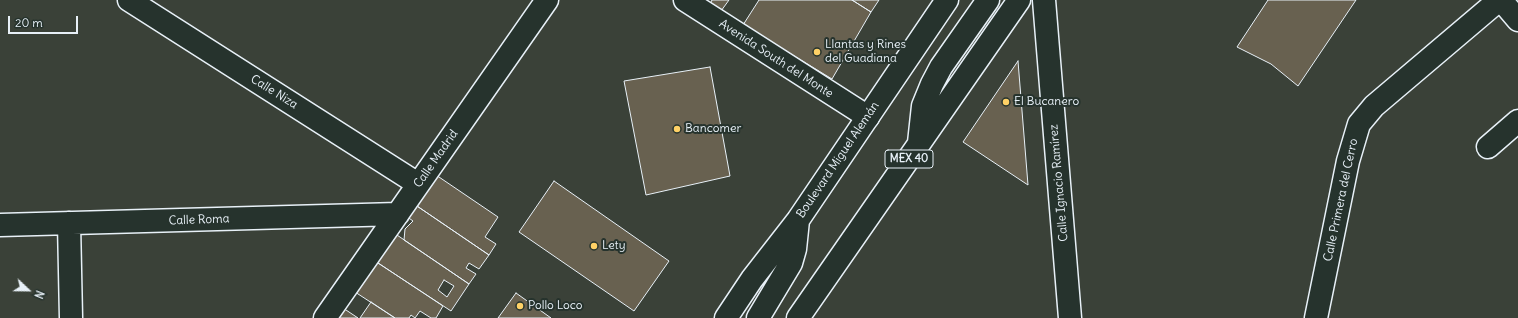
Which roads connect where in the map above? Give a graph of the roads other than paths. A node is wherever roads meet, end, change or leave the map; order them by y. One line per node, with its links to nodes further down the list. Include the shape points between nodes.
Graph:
1 (129, 0): 14 (main road, Calle Niza)
2 (547, 0): 14 (main road, Calle Madrid)
3 (685, 0): 10 (main road, Avenida South del Monte)
4 (947, 0): 10 (main road, Boulevard Miguel Alemán)
5 (988, 0): 12 (main road, via 932,84 923,106)
6 (1019, 0): 12 (main road, MEX 40)
7 (1044, 0): 24 (main road, Calle Ignacio Ramírez)
8 (1500, 0): 9 (main road); 25 (main road, Calle Primera del Cerro, via 1374,106 1359,124 1348,161)
9 (1518, 20)
10 (868, 117): 16 (main road, Boulevard Miguel Alemán)
11 (1518, 121): 13 (main road)
12 (919, 144): 23 (main road, MEX 40)
13 (1488, 147)
14 (418, 184): 15 (main road, Calle Madrid)
15 (398, 214): 17 (main road, Calle Roma); 20 (main road, Calle Madrid)
16 (798, 220): 21 (main road, Boulevard Miguel Alemán, via 752,279); 22 (main road, via 795,249 790,263)
17 (68, 223): 18 (main road, Calle Roma); 19 (main road)
18 (0, 225)
19 (71, 318)
20 (325, 318)
21 (726, 318)
22 (758, 318)
23 (798, 318)
24 (1070, 318)
25 (1316, 318)

